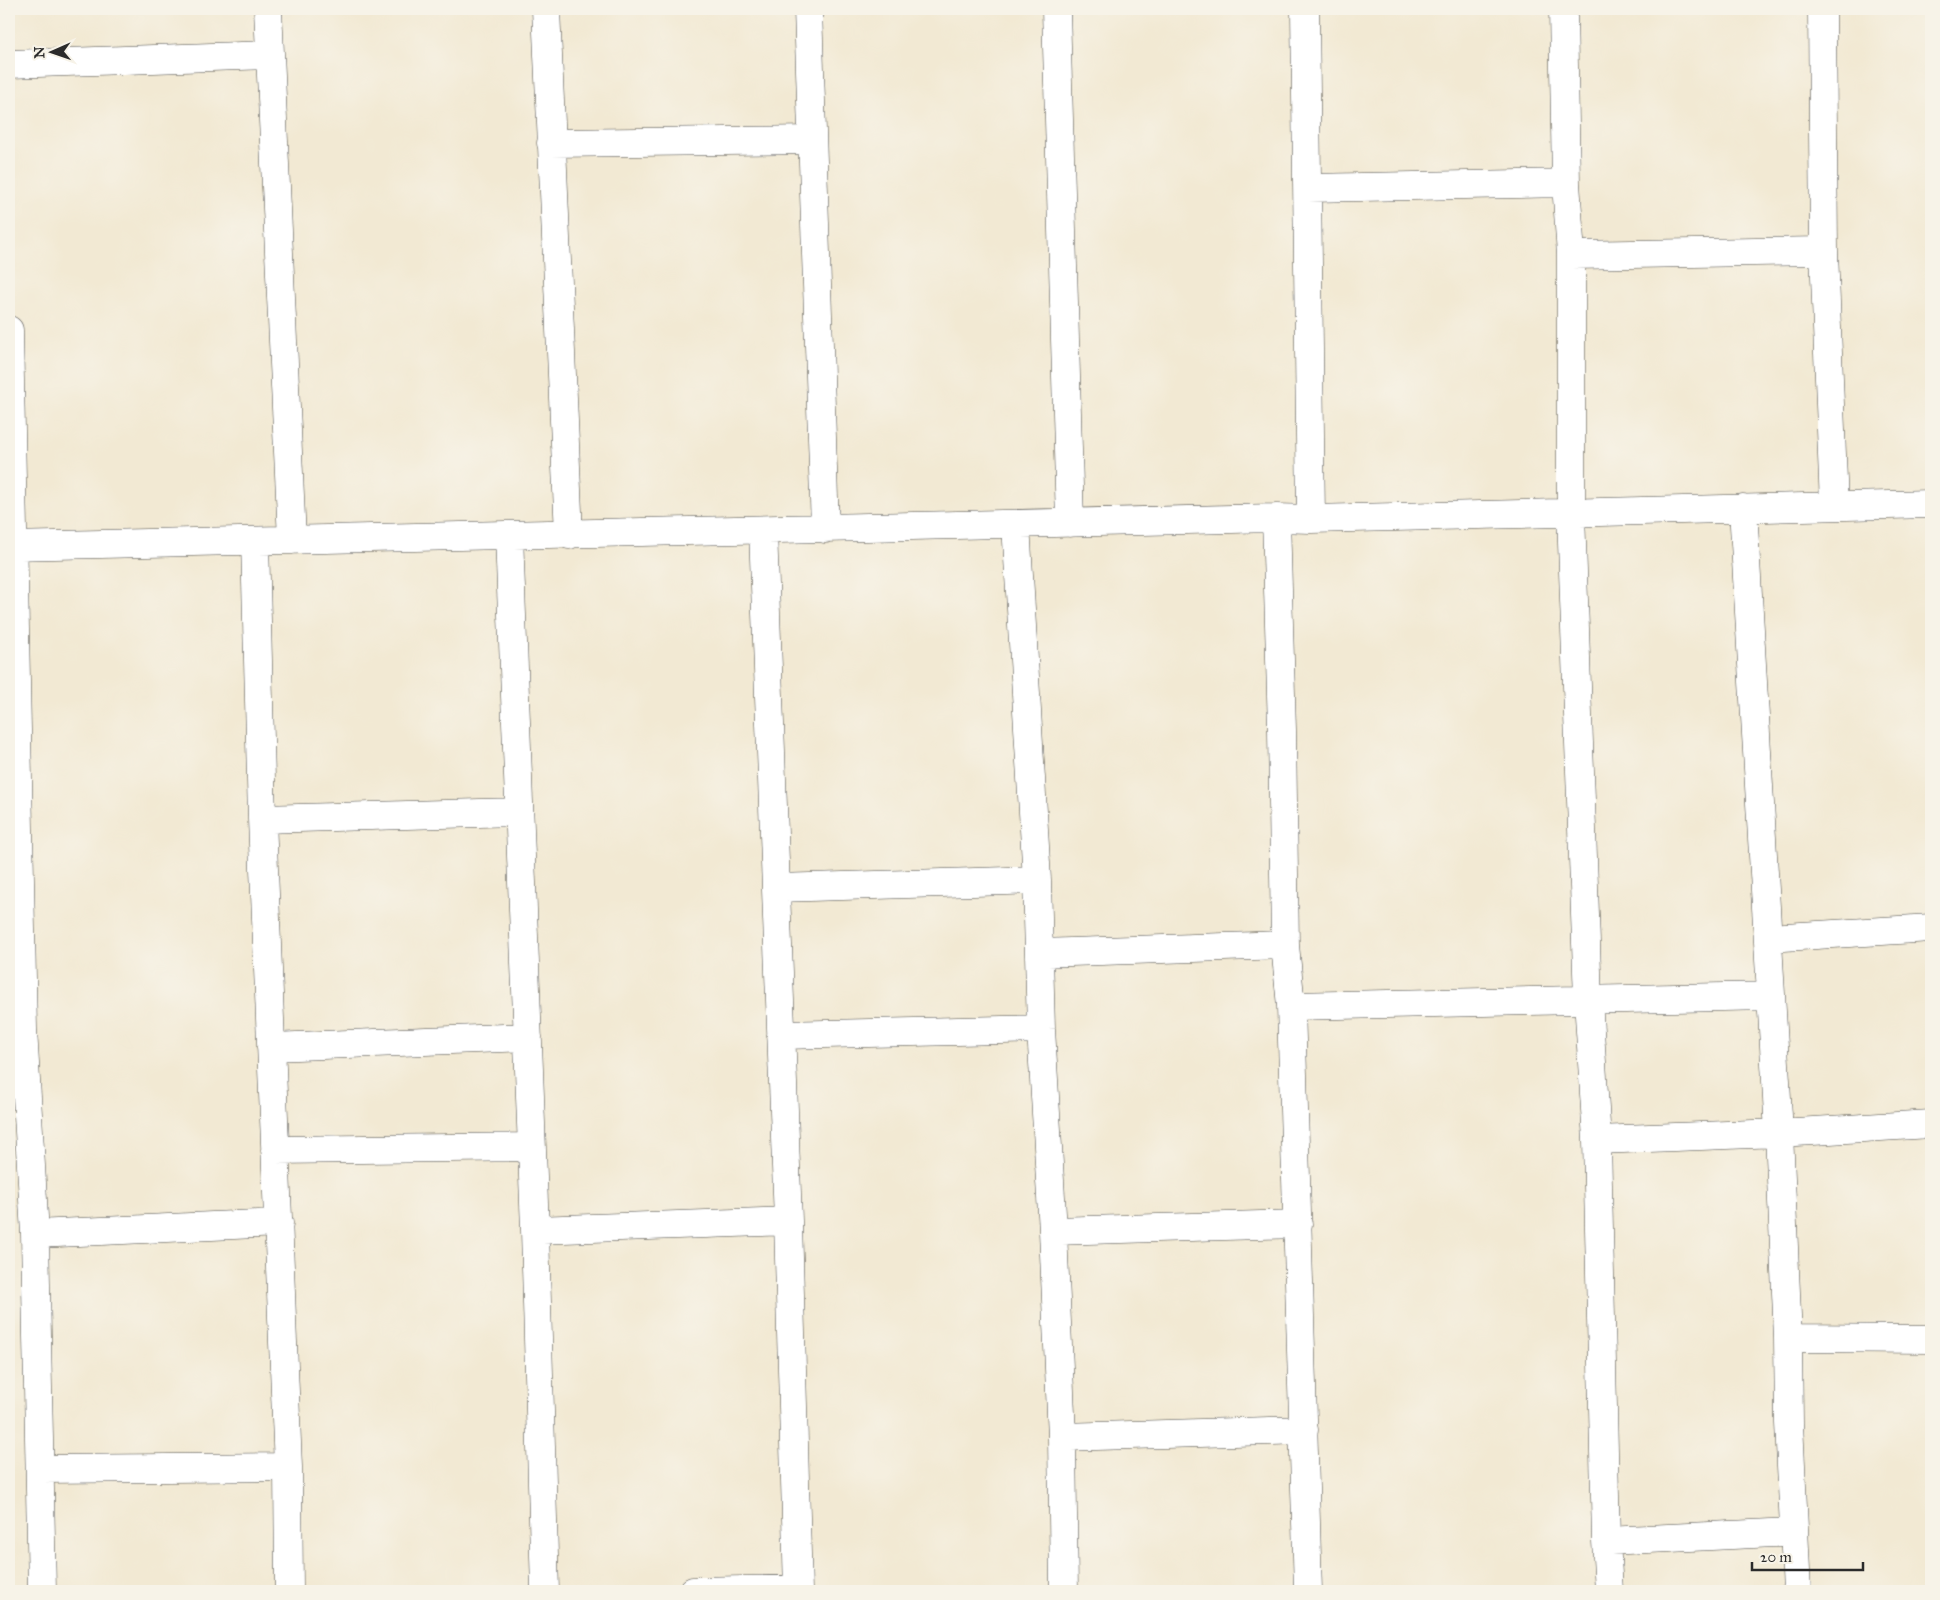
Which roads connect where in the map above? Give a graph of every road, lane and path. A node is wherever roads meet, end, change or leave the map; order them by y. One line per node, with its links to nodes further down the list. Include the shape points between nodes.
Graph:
1 (268, 9): 8 (street)
2 (546, 9): 11 (street)
3 (808, 9): 10 (street)
4 (1056, 9): 23 (street)
5 (1305, 9): 13 (street)
6 (1563, 9): 12 (street)
7 (1822, 9): 14 (street)
8 (270, 54): 9 (street); 29 (street)
9 (9, 64)
10 (812, 140): 11 (street); 25 (street)
11 (552, 143): 28 (street)
12 (1566, 183): 13 (street); 15 (street)
13 (1308, 188): 22 (street)
14 (1824, 251): 15 (street); 18 (street)
15 (1571, 255): 20 (street)
16 (9, 330): 31 (street)
17 (1931, 504): 18 (street)
18 (1834, 506): 19 (street)
19 (1743, 508): 20 (street); 38 (street)
20 (1571, 514): 22 (street); 42 (street)
21 (1276, 518): 22 (street); 23 (street); 39 (street)
22 (1311, 519)
23 (1070, 523): 24 (street)
24 (1016, 524): 25 (street); 34 (street)
25 (825, 529): 26 (street)
26 (763, 530): 28 (street); 35 (street)
27 (509, 535): 28 (street); 29 (street); 32 (street)
28 (569, 535)
29 (292, 540): 30 (street)
30 (255, 541): 31 (street); 33 (street)
31 (11, 546): 36 (street)
32 (520, 812): 33 (street); 46 (street)
33 (262, 819): 48 (street)
34 (1037, 880): 35 (street); 40 (street)
35 (777, 888): 47 (street)
36 (15, 895): 44 (street)
37 (1931, 928): 38 (street)
38 (1768, 938): 41 (street)
39 (1285, 945): 40 (street); 43 (street)
40 (1040, 952): 45 (street)
41 (1771, 996): 42 (street); 50 (street)
42 (1588, 1000): 43 (street); 51 (street)
43 (1291, 1006): 56 (street)
44 (16, 1029): 59 (street)
45 (1041, 1029): 47 (street); 58 (street)
46 (528, 1036): 48 (street); 52 (street)
47 (781, 1036): 54 (street)
48 (271, 1047): 53 (street)
49 (1931, 1124): 50 (street)
50 (1779, 1133): 51 (street); 60 (street)
51 (1597, 1140): 67 (street)
52 (532, 1147): 53 (street); 57 (street)
53 (275, 1150): 55 (street)
54 (788, 1221): 57 (street); 68 (street)
55 (279, 1223): 59 (street); 64 (street)
56 (1298, 1224): 58 (street); 62 (street)
57 (535, 1230): 71 (street)
58 (1052, 1231): 63 (street)
59 (35, 1234): 65 (street)
60 (1788, 1338): 61 (street); 66 (street)
61 (1931, 1338)
62 (1304, 1430): 63 (street); 74 (street)
63 (1062, 1437): 73 (street)
64 (288, 1468): 65 (street); 70 (street)
65 (40, 1469): 69 (street)
66 (1794, 1532): 67 (street); 76 (street)
67 (1606, 1541): 75 (street)
68 (798, 1590): 72 (street)
69 (42, 1591)
70 (290, 1591)
71 (545, 1591)
72 (693, 1591)
73 (1064, 1591)
74 (1308, 1591)
75 (1609, 1591)
76 (1797, 1591)

